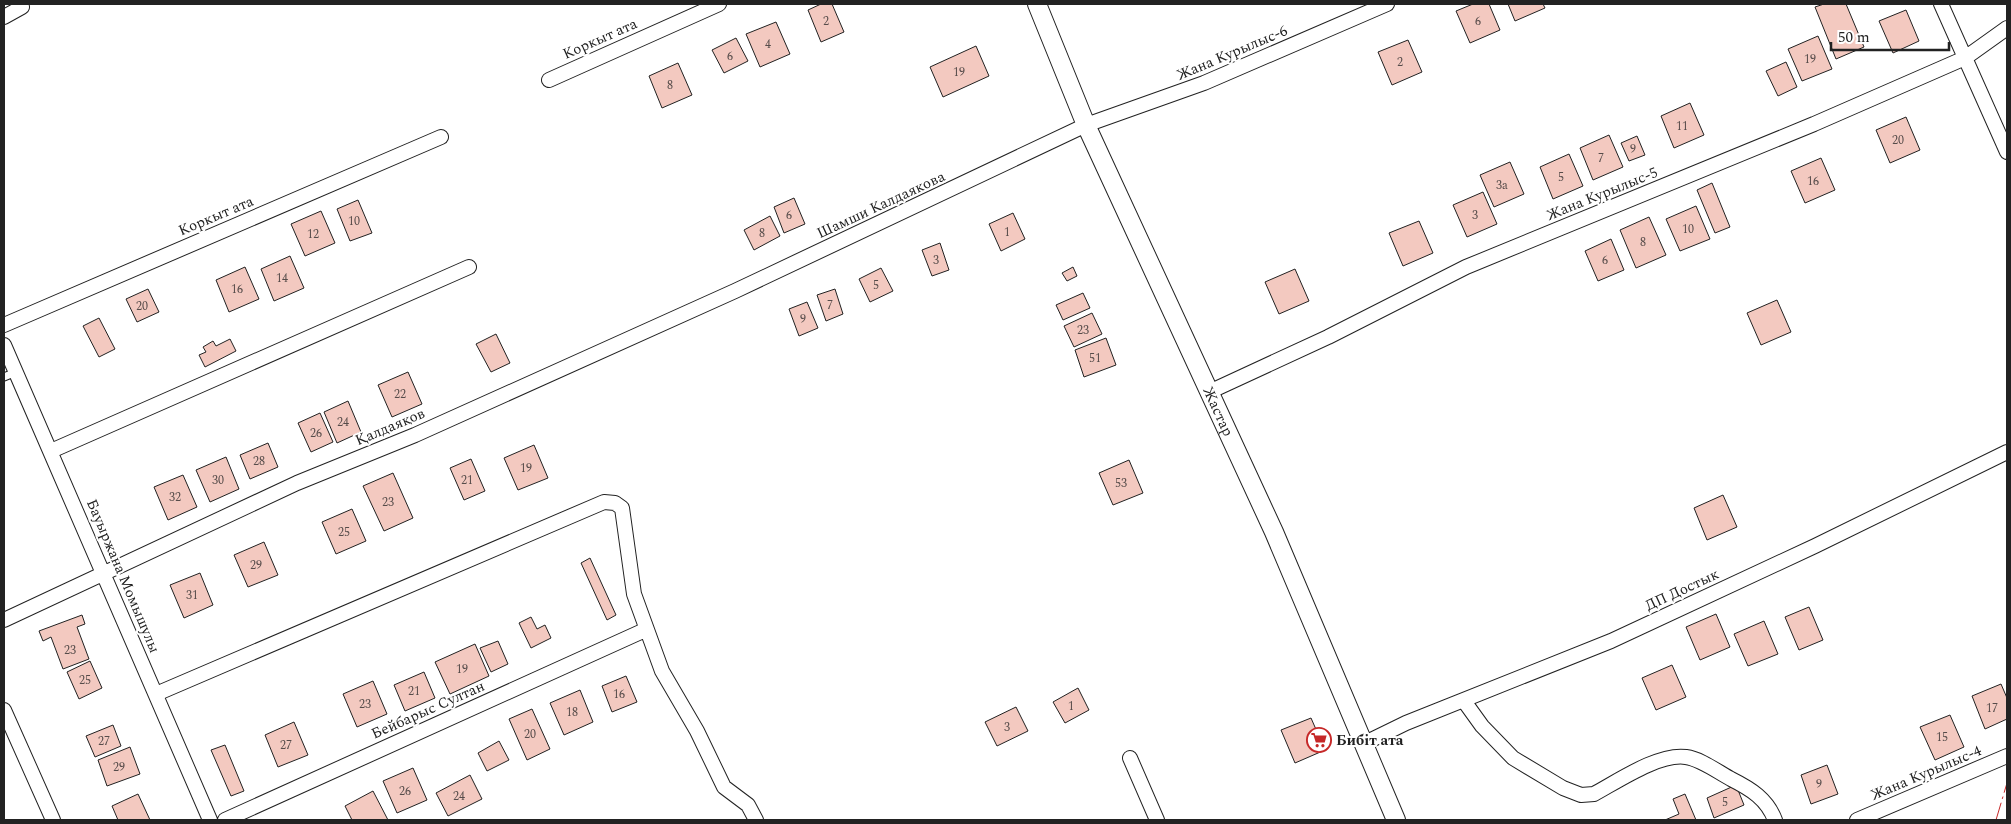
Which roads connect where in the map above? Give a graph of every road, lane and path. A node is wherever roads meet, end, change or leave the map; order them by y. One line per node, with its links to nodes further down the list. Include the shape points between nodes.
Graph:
1 (719, 4): 9 (street, Коркыт ата)
2 (1036, 4): 10 (street, Жастар)
3 (1387, 4): 10 (street, Жана Курылыс-6, via 1204,83)
4 (1941, 4): 8 (street)
5 (22, 7): 6 (street)
6 (4, 17)
7 (2007, 28): 8 (street, Жана Курылыс-5)
8 (1965, 58): 12 (street); 18 (street, Жана Курылыс-5, via 1814,124 1466,267 1328,338)
9 (549, 80)
10 (1086, 125): 14 (street, Шамши Калдаякова); 18 (street, Жастар)
11 (441, 137): 15 (street, Коркыт ата)
12 (2007, 152)
13 (469, 267): 19 (street)
14 (688, 312): 21 (street, Қалдаяқов, via 415,435 297,483)
15 (4, 325)
16 (4, 345): 17 (street, Бауыржана Момышулы)
17 (10, 375): 19 (street, Бауыржана Момышулы)
18 (1209, 392): 27 (street, Жастар, via 1274,532)
19 (51, 451): 21 (street, Бауыржана Момышулы)
20 (2007, 452): 25 (street, ДП Достык, via 1611,641)
21 (104, 572): 22 (street, Қалдаяқов); 24 (street, Бауыржана Момышулы)
22 (4, 620)
23 (645, 630): 24 (street, via 634,594 622,508 615,503 604,502); 32 (street, Бейбарыс Султан); 33 (street, via 662,671 697,731 724,787 748,804)
24 (156, 694): 31 (street, Бауыржана Момышулы)
25 (1464, 701): 27 (street, ДП Достык); 36 (street, via 1482,726 1513,758 1581,795 1594,794 1661,759 1688,757 1761,797)
26 (4, 710): 30 (street)
27 (1363, 744): 35 (street, Жастар)
28 (2007, 756): 37 (street, Жана Курылыс-4)
29 (1130, 758): 34 (street)
30 (54, 820)
31 (210, 820)
32 (225, 820)
33 (756, 820)
34 (1157, 820)
35 (1396, 820)
36 (1775, 820)
37 (1857, 820)

